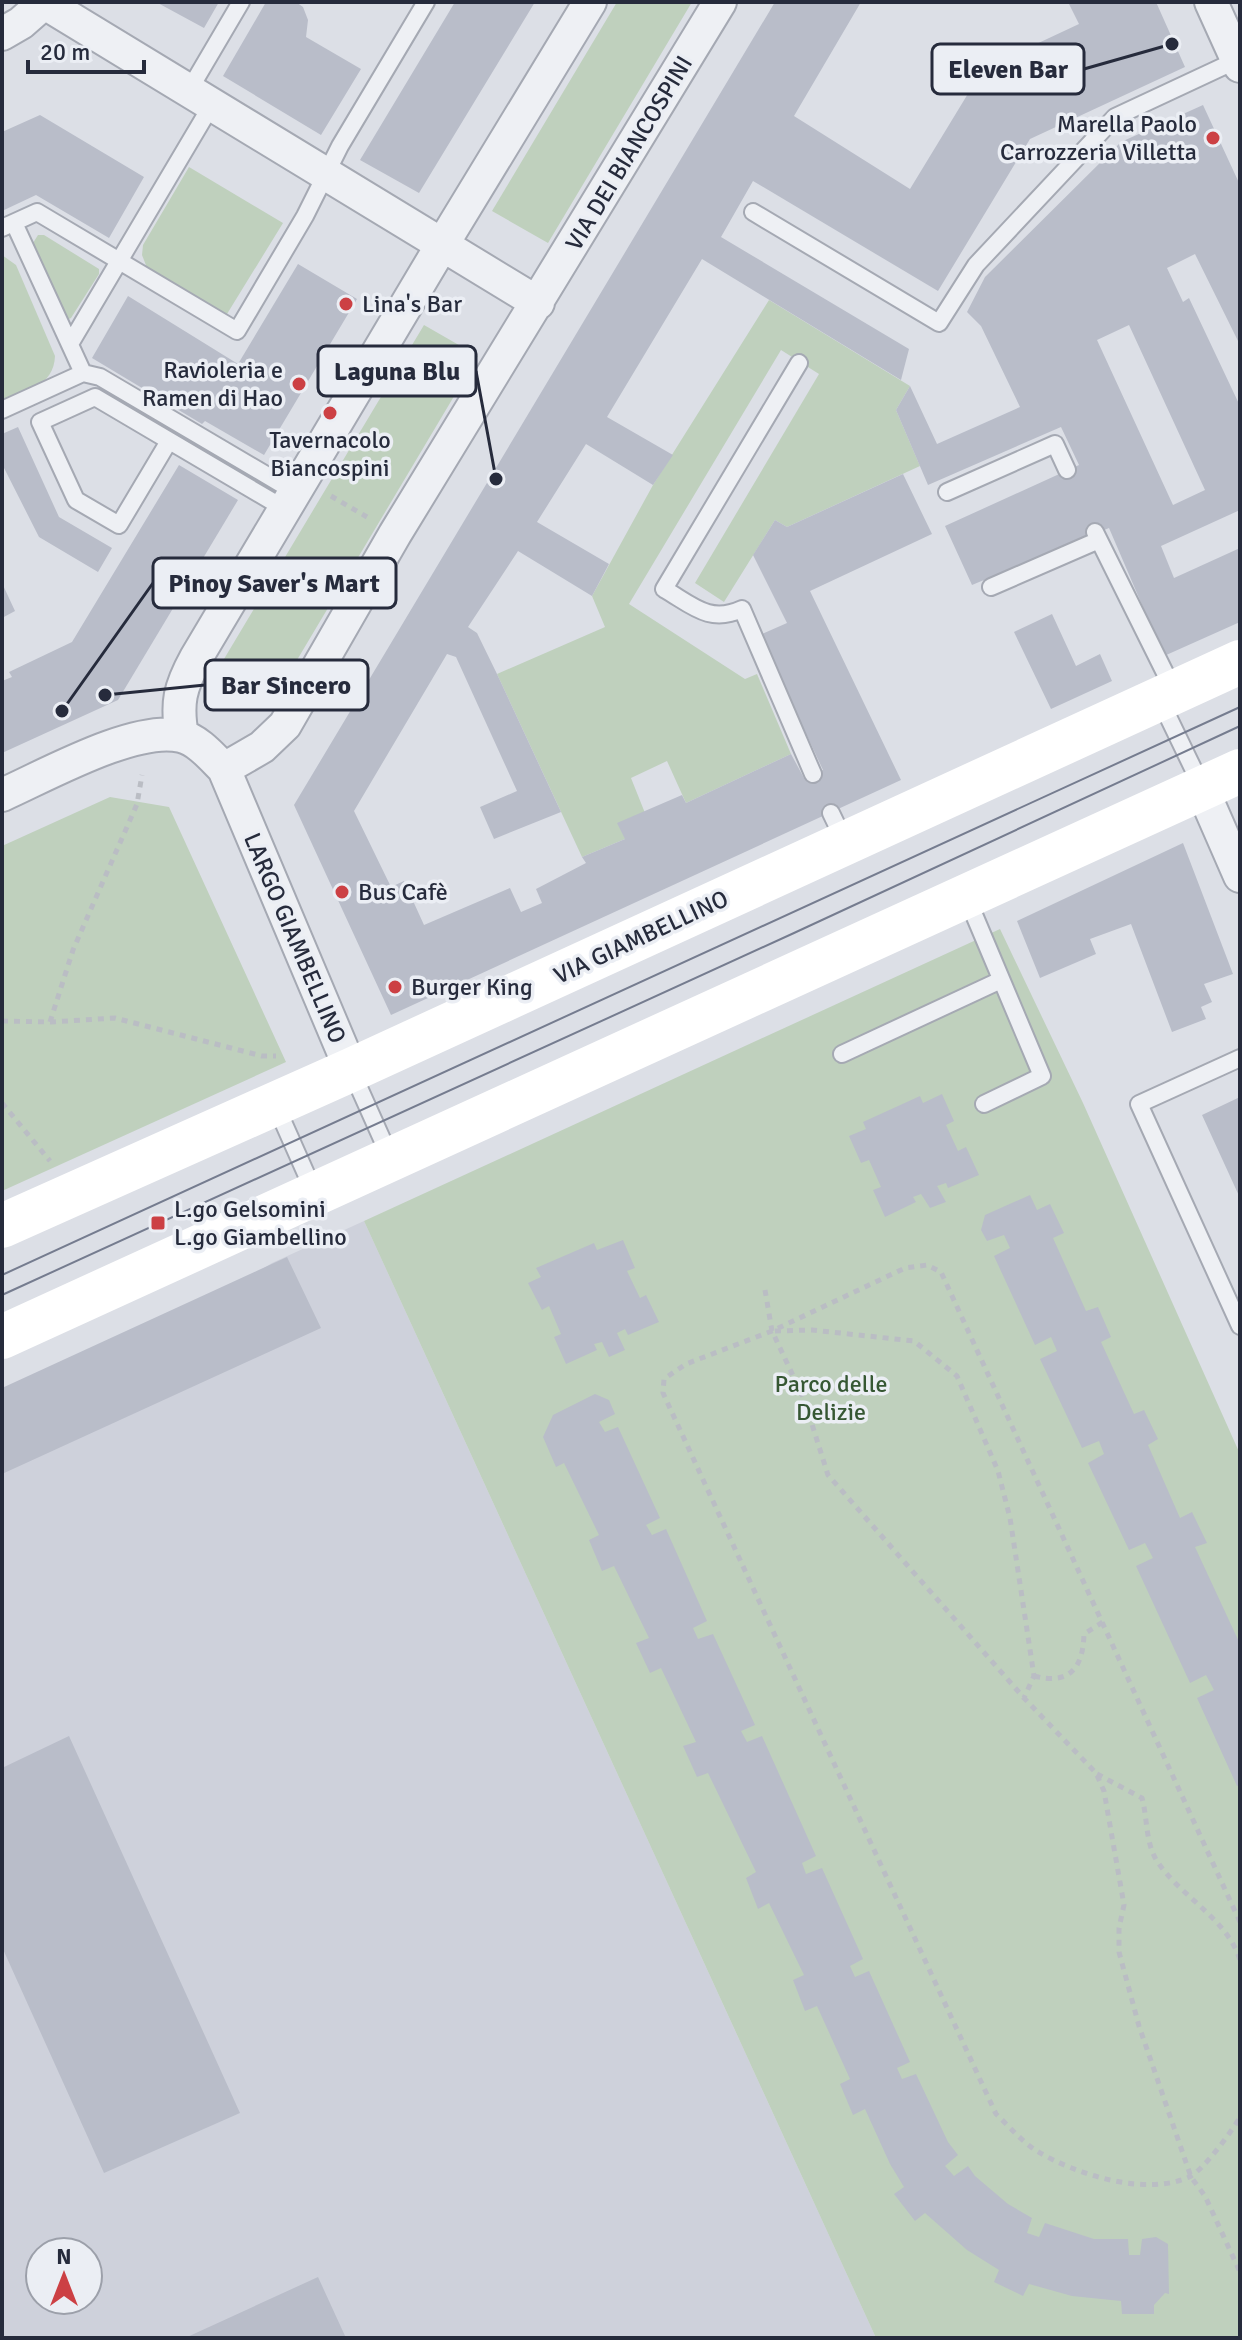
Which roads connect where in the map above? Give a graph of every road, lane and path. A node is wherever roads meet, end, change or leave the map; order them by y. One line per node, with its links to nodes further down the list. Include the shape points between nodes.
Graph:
1 (45, 2): 7 (street); 9 (street)
2 (241, 2): 9 (lane)
3 (426, 2): 10 (lane)
4 (590, 2): 13 (street)
5 (720, 2): 15 (street, VIA DEI BIANCOSPINI)
6 (1211, 2): 8 (street)
7 (2, 34)
8 (1239, 63): 11 (lane, via 1115,117 976,265 939,323)
9 (200, 99): 10 (street); 14 (lane)
10 (325, 175): 13 (street); 14 (lane, via 237,331)
11 (753, 212)
12 (8, 226): 14 (lane, via 37,212); 16 (lane)
13 (442, 245): 15 (street); 23 (street)
14 (119, 261): 16 (lane)
15 (538, 303): 24 (street, VIA DEI BIANCOSPINI)
16 (70, 344): 18 (lane)
17 (799, 363): 32 (lane, via 664,589 709,615 727,616 742,609)
18 (83, 373): 19 (lane); 23 (lane, via 100,377)
19 (2, 410)
20 (169, 441): 20 (lane, via 119,525 76,500 40,422 95,397); 23 (lane)
21 (1067, 470): 22 (lane, via 1055,444)
22 (947, 492)
23 (294, 493): 24 (path); 30 (street, via 183,681 177,711)
24 (395, 534): 31 (street, VIA DEI BIANCOSPINI, via 285,725 262,747)
25 (991, 587): 28 (lane, via 1097,536)
26 (1240, 662): 28 (street, VIA GIAMBELLINO)
27 (218, 672): 29 (path)
28 (1167, 696): 34 (lane); 44 (street, VIA GIAMBELLINO, via 838,828)
29 (270, 702)
30 (182, 736): 31 (street, LARGO GIAMBELLINO); 35 (street, via 154,734 120,743)
31 (224, 769): 44 (street, LARGO GIAMBELLINO)
32 (813, 774)
33 (142, 775): 40 (path, via 137,804 73,950)
34 (1221, 780): 36 (street); 37 (street)
35 (2, 795)
36 (1240, 876)
37 (967, 898): 38 (lane); 48 (street)
38 (1001, 980): 41 (lane); 47 (lane, via 1042,1076)
39 (2, 1021): 40 (path)
40 (50, 1022): 42 (path, via 115,1018 262,1056)
41 (842, 1054)
42 (288, 1056)
43 (1240, 1058): 53 (lane, via 1139,1104)
44 (351, 1070): 46 (street, LARGO GIAMBELLINO); 48 (lane)
45 (2, 1103): 49 (path)
46 (275, 1104): 50 (lane); 51 (street, LARGO GIAMBELLINO)
47 (984, 1104)
48 (392, 1161): 50 (street)
49 (55, 1167)
50 (315, 1195): 55 (street)
51 (2, 1226)
52 (765, 1290): 54 (path)
53 (1240, 1326)
54 (772, 1331): 56 (path, via 905,1268 927,1265 941,1272); 57 (path, via 914,1341 957,1376 998,1471); 58 (path, via 804,1399 828,1475); 63 (path, via 686,1364 664,1379 663,1393 996,2114 1034,2149 1110,2181 1160,2184)
55 (2, 1337)
56 (1103, 1622): 57 (path, via 1084,1634 1077,1667 1066,1676); 60 (path)
57 (1034, 1676): 58 (path)
58 (1024, 1698): 59 (path)
59 (1096, 1773): 61 (path, via 1142,1798 1149,1845 1159,1865 1220,1925); 63 (path, via 1104,1791 1124,1905 1119,1952)
60 (1240, 1922)
61 (1240, 1960)
62 (1240, 2117): 63 (path)
63 (1191, 2177): 64 (path)
64 (1240, 2272)

